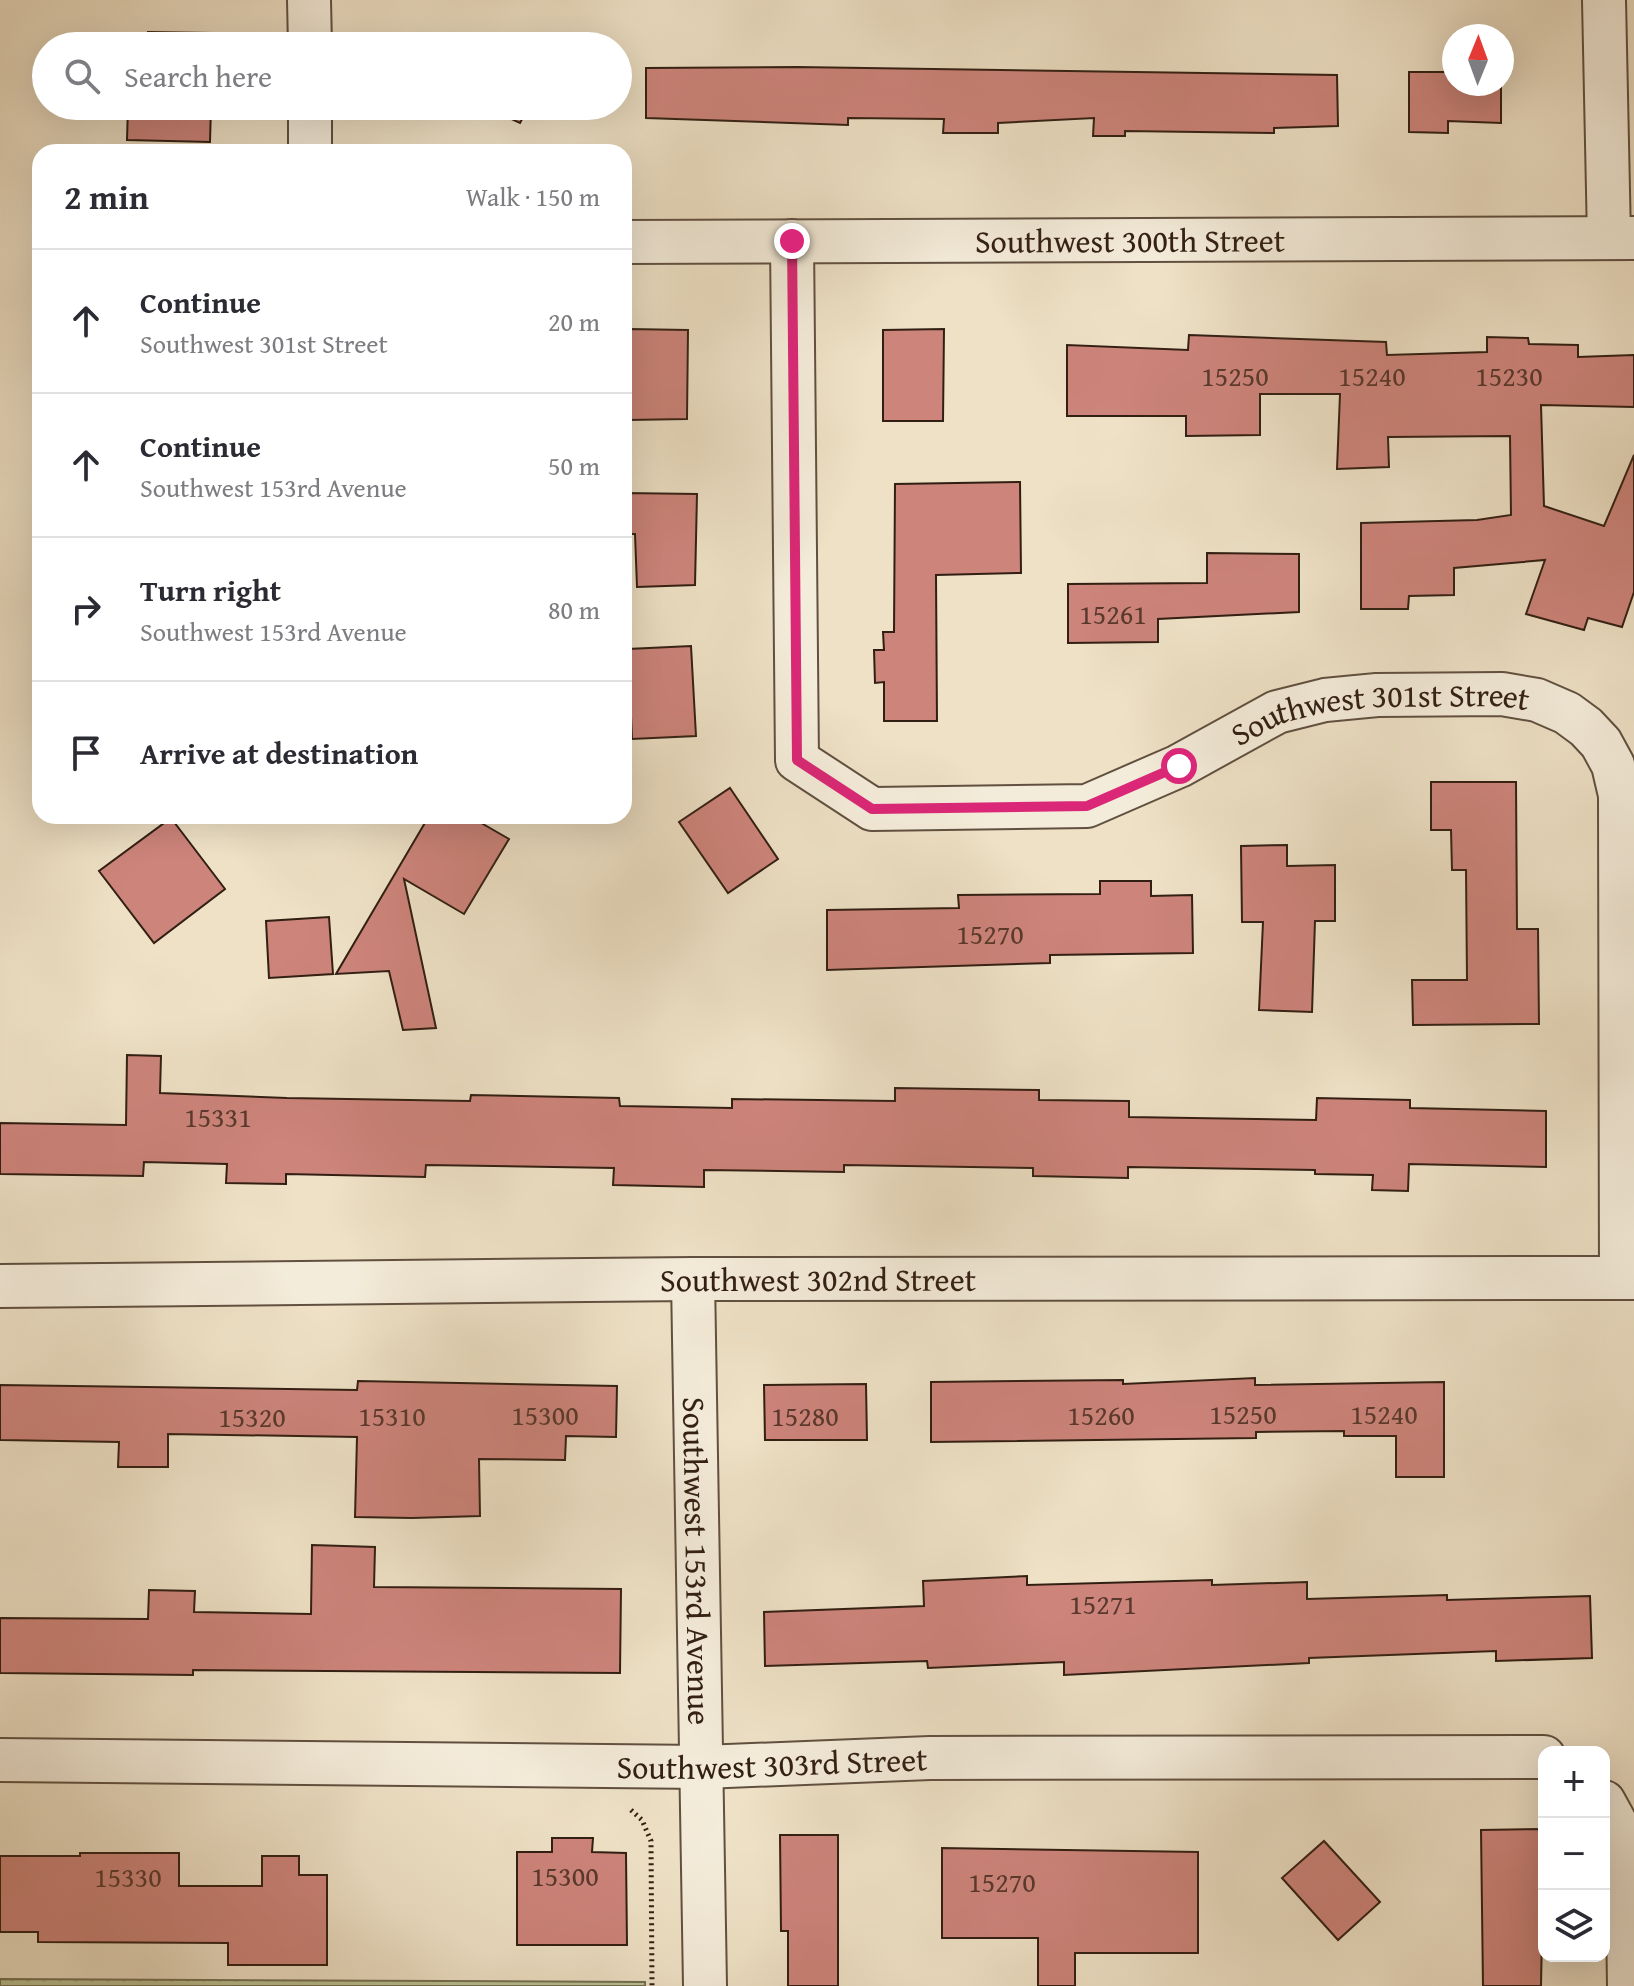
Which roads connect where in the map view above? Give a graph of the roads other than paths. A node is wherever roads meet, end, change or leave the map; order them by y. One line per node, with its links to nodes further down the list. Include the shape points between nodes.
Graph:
1 (309, 0): 3 (street)
2 (1604, 0): 6 (street)
3 (310, 32)
4 (310, 120): 5 (street)
5 (310, 144)
6 (1621, 238): 7 (street, Southwest 300th Street)
7 (792, 241): 8 (street, Southwest 300th Street); 9 (street, Southwest 301st Street, via 797,760 872,809 1087,806 1179,766 1277,712 1325,700 1502,694 1537,700 1567,713 1601,743 1620,795)
8 (632, 242)
9 (1627, 1278): 10 (street, Southwest 302nd Street)
10 (693, 1279): 11 (street, Southwest 302nd Street); 14 (street, Southwest 153rd Avenue)
11 (0, 1286)
12 (1538, 1757): 14 (street, Southwest 303rd Street, via 930,1758)
13 (0, 1760): 14 (street, Southwest 303rd Street)
14 (703, 1767): 16 (street, Southwest 153rd Avenue)
15 (1610, 1813): 17 (street, via 1627,1844)
16 (705, 1986)
17 (1629, 1986)

